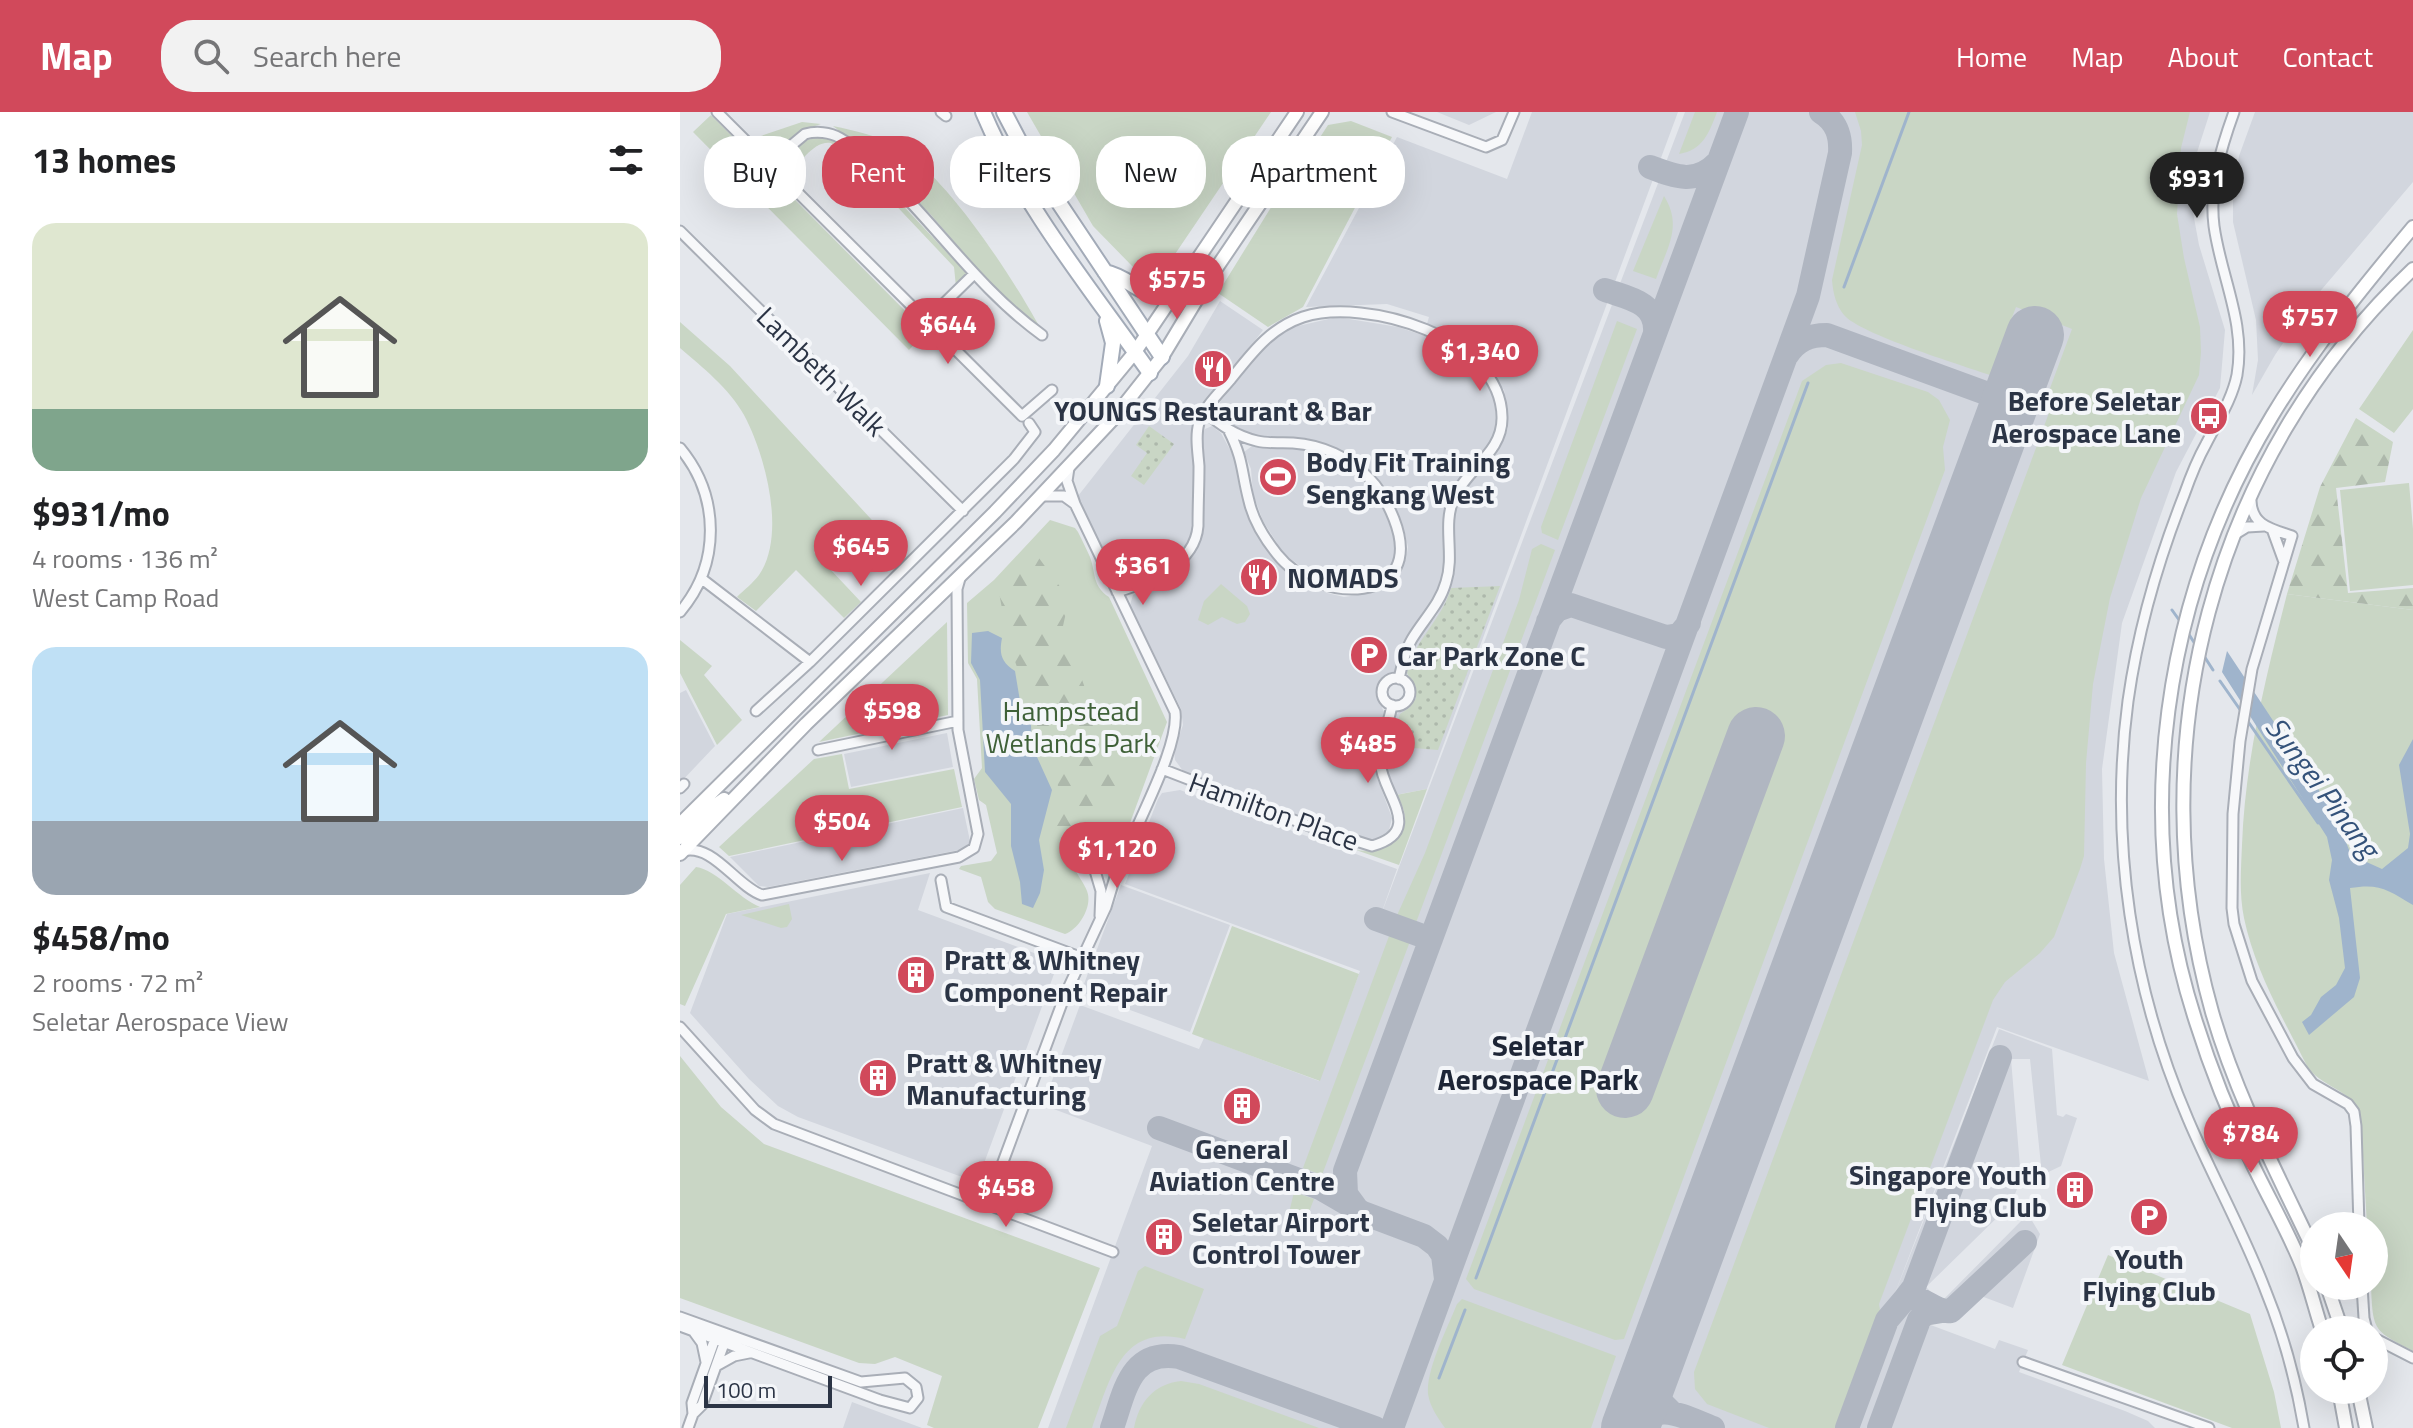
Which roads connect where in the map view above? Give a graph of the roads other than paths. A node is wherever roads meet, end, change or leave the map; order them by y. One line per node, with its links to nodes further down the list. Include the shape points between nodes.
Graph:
1 (717, 112): 9 (street)
2 (983, 112): 20 (main road, via 1010,165)
3 (1004, 112): 16 (main road)
4 (1297, 112): 18 (main road)
5 (1392, 112): 6 (street, via 1486,147 1502,140)
6 (1514, 112)
7 (2234, 112): 82 (street, via 2213,196 2214,225 2238,332 2236,377 2184,495 2139,639 2122,764 2122,820 2132,925 2145,992 2188,1118 2274,1313)
8 (1323, 113): 25 (main road)
9 (741, 136)
10 (803, 136): 17 (street, via 833,134 843,140 912,203)
11 (806, 201): 21 (street)
12 (2413, 227): 63 (main road, via 2350,304 2272,416 2235,484 2192,595 2169,696 2163,824 2171,911 2194,1018 2215,1080)
13 (680, 231): 39 (street, Lambeth Walk)
14 (2413, 257): 19 (main road)
15 (2413, 269): 19 (main road)
16 (1105, 272): 18 (main road, via 1147,292); 23 (main road)
17 (974, 274): 21 (street); 22 (street)
18 (1177, 288): 23 (main road)
19 (2376, 304): 37 (main road, via 2290,420)
20 (1103, 309): 24 (main road); 27 (main road, via 1113,343)
21 (926, 321): 28 (street, via 1022,416)
22 (1042, 335)
23 (1147, 335): 24 (main road); 25 (main road)
24 (1135, 352): 26 (main road); 27 (main road)
25 (1162, 357): 26 (main road)
26 (1150, 373): 35 (main road)
27 (1107, 386): 54 (main road, via 995,512)
28 (1052, 390)
29 (1205, 412): 31 (street); 45 (street, via 1198,433 1194,542 1160,576); 48 (street, via 1268,335 1321,313 1359,313 1417,327 1446,338 1486,370 1500,399 1500,432 1489,455 1455,496 1447,579 1410,642)
30 (1029, 423): 39 (street, via 1033,437)
31 (1229, 431): 32 (street); 34 (street)
32 (1254, 441): 34 (street, via 1243,445); 34 (street, via 1326,450 1370,478 1399,531 1402,549 1391,575 1370,589 1340,590 1292,569 1274,551 1253,513)
33 (680, 448): 44 (street, via 706,489 709,557)
34 (1240, 453)
35 (1069, 468): 36 (main road); 38 (street, via 1067,481)
36 (1040, 497): 38 (street, via 1064,496); 43 (main road)
37 (2251, 498): 40 (street, via 2253,517); 41 (main road)
38 (1075, 504): 45 (street)
39 (963, 511): 47 (street)
40 (2268, 527): 41 (street, via 2247,527); 42 (street); 42 (street, via 2292,536)
41 (2233, 535): 61 (main road, via 2193,676 2183,755 2185,871 2213,1013)
42 (2284, 562): 64 (street, via 2252,669 2240,741 2232,852 2234,924 2252,981 2302,1072 2354,1112)
43 (961, 575): 51 (street); 56 (main road, via 744,787 703,814)
44 (702, 579): 46 (street); 47 (street)
45 (1117, 592): 53 (street, via 1173,707 1176,725)
46 (680, 612)
47 (810, 662): 50 (street)
48 (1399, 679): 49 (street, Hamilton Place, via 1383,687 1384,700); 49 (street, Hamilton Place, via 1406,683 1409,696)
49 (1392, 705): 53 (street, Hamilton Place, via 1380,764 1399,823 1389,838 1372,846)
50 (756, 711)
51 (958, 721): 52 (street); 56 (street, via 978,840 970,852 762,895 711,858)
52 (818, 750)
53 (1162, 769): 55 (street)
54 (680, 824)
55 (1128, 839)
56 (681, 848)
57 (941, 880): 59 (street, via 946,907)
58 (1100, 916): 58 (street, via 1101,891 1093,864 1096,850 1106,844 1116,848 1119,864); 59 (street)
59 (1080, 957): 62 (street)
60 (680, 1027): 62 (street, via 748,1103 774,1124)
61 (2264, 1147): 63 (main road, via 2282,1202); 65 (main road)
62 (987, 1205): 66 (street)
63 (2274, 1209): 67 (main road, via 2302,1267)
64 (2358, 1212)
65 (2300, 1222)
66 (1113, 1252)
67 (2318, 1316)
68 (680, 1317): 71 (street)
69 (680, 1326): 70 (street)
70 (692, 1330): 71 (street); 76 (street)
71 (722, 1336): 73 (street); 76 (street); 77 (street)
72 (2388, 1345): 74 (street)
73 (754, 1353): 76 (street); 77 (street)
74 (2413, 1358)
75 (2023, 1362): 81 (street)
76 (711, 1365): 80 (street, via 702,1405)
77 (819, 1372): 77 (street, via 861,1382 905,1378 916,1387 918,1398 910,1408)
78 (2342, 1404): 83 (main road)
79 (2361, 1404): 84 (main road)
80 (688, 1428)
81 (2209, 1428)
82 (2304, 1428)
83 (2346, 1428)
84 (2366, 1428)

